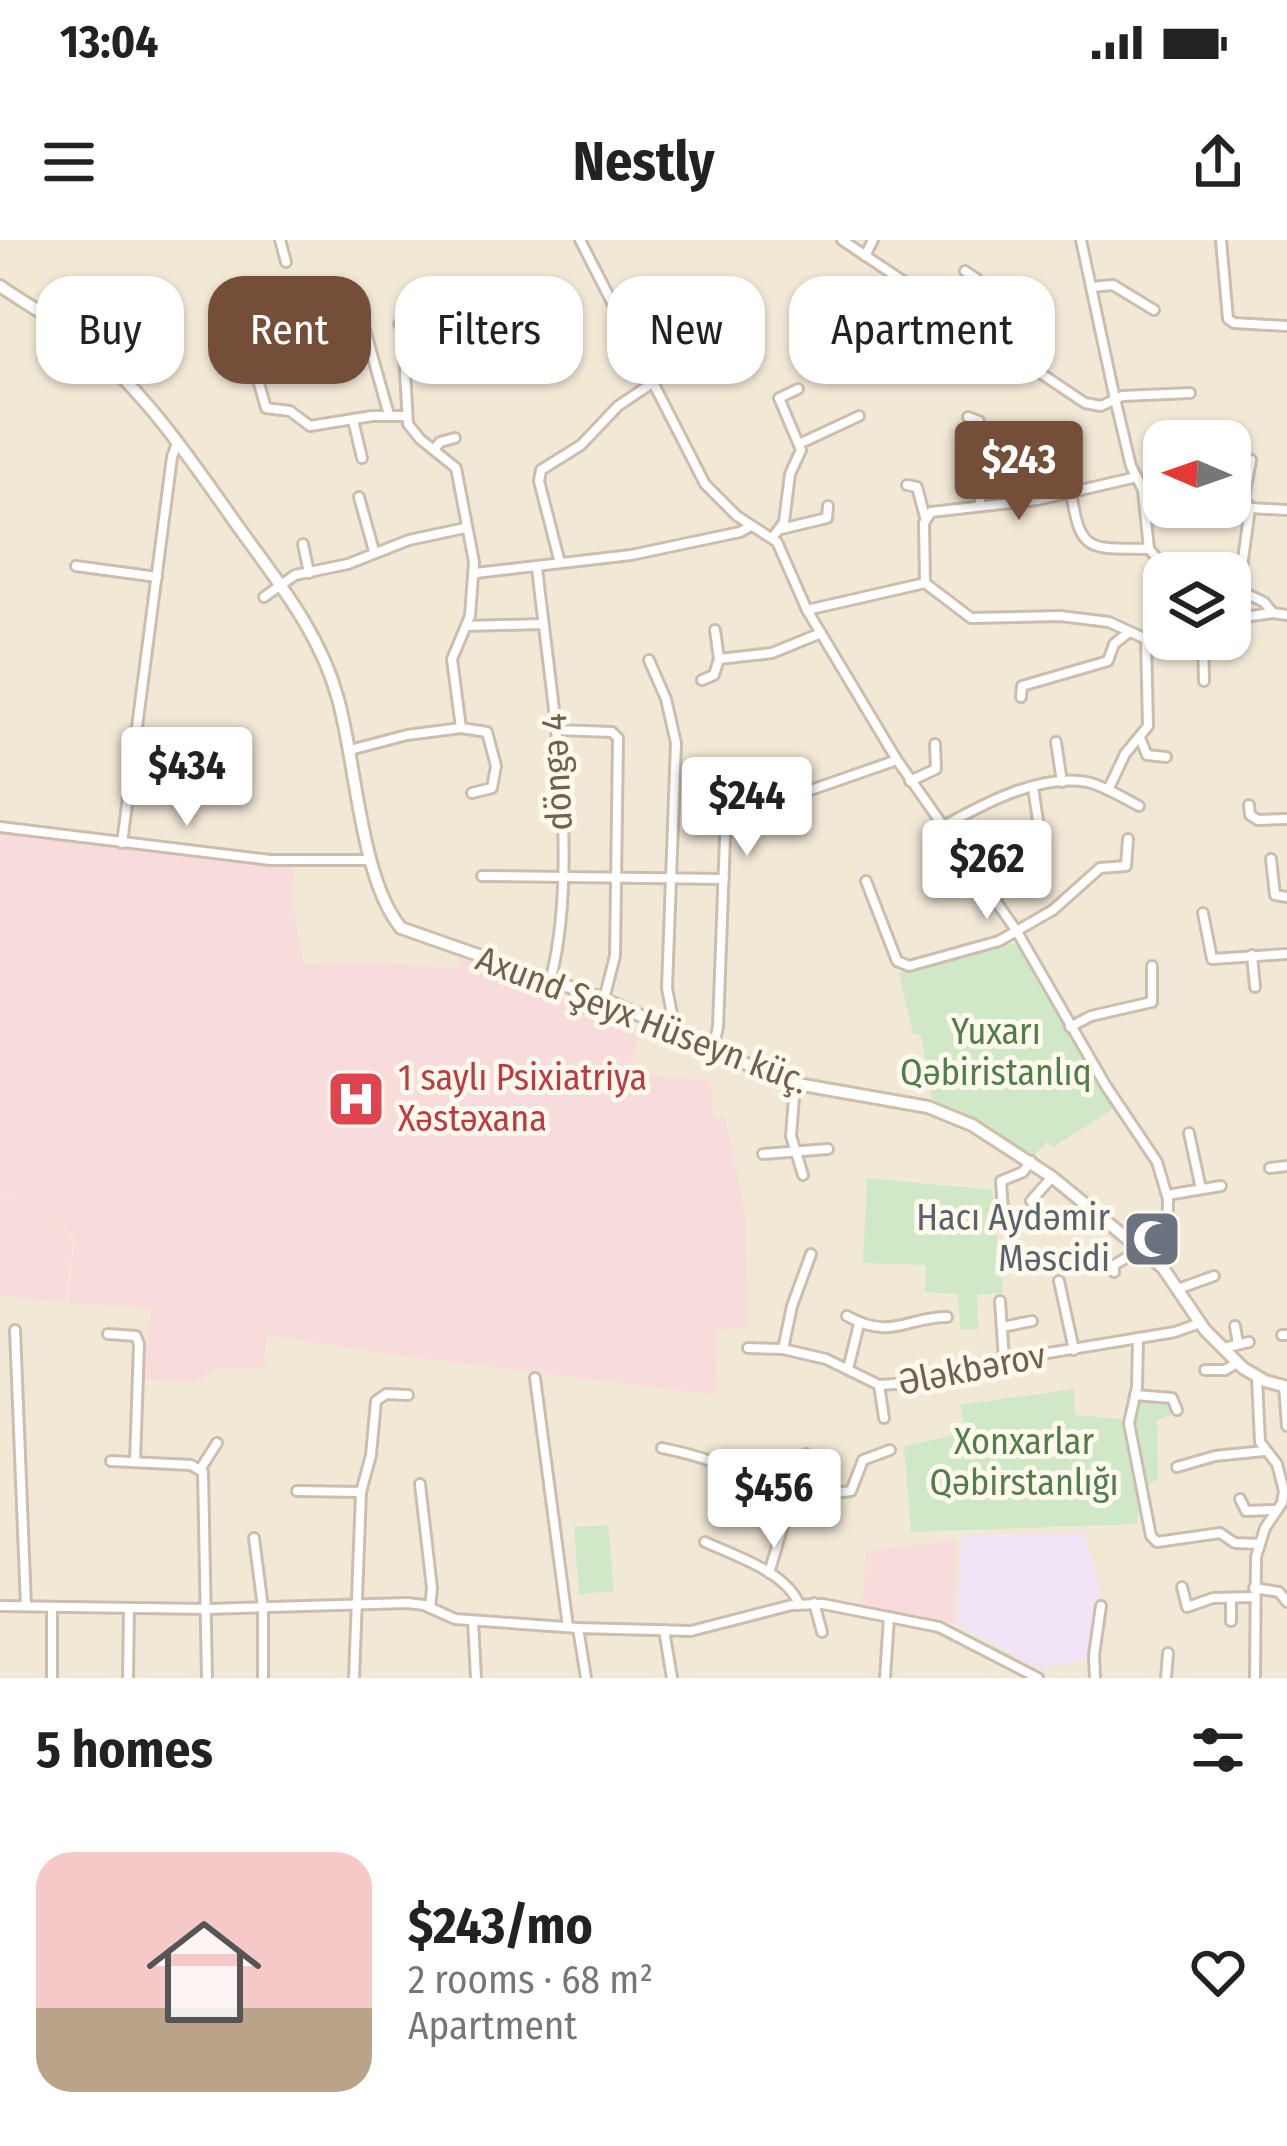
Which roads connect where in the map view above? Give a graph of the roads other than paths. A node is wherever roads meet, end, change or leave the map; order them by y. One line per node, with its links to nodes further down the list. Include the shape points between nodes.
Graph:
1 (280, 240): 8 (street)
2 (580, 240): 14 (street)
3 (842, 240): 7 (street)
4 (873, 240): 7 (street)
5 (1082, 240): 13 (street)
6 (1221, 240): 17 (street, via 1228,319)
7 (865, 256): 10 (street)
8 (286, 262)
9 (965, 271): 11 (street)
10 (896, 276)
11 (976, 276)
12 (0, 286): 15 (main road, Axund Şeyx Hüseyn küç.)
13 (1091, 286): 16 (street, via 1113,285); 26 (street)
14 (607, 292)
15 (36, 310)
16 (1154, 310)
17 (1287, 326)
18 (371, 351): 27 (street)
19 (1055, 383): 26 (street, via 1085,403)
20 (123, 384): 33 (main road, Axund Şeyx Hüseyn küç.)
21 (260, 384): 31 (street, via 269,410 290,411 310,426)
22 (405, 384): 28 (street)
23 (651, 385): 48 (street, via 705,484); 55 (street, via 541,470)
24 (798, 389): 34 (street, via 779,398)
25 (1190, 393): 26 (street)
26 (1114, 399): 38 (street)
27 (389, 415): 28 (street); 31 (street)
28 (406, 416): 35 (street)
29 (859, 416): 34 (street)
30 (968, 416): 44 (street, via 979,421)
31 (353, 420): 37 (street)
32 (455, 438): 35 (street)
33 (177, 443): 60 (street); 62 (main road, Axund Şeyx Hüseyn küç.)
34 (799, 444): 50 (street)
35 (434, 450): 49 (street, via 456,468)
36 (1042, 457): 41 (street)
37 (362, 458)
38 (1136, 477): 40 (street); 52 (street)
39 (908, 485): 47 (street, via 917,487)
40 (1071, 490): 41 (street); 52 (street, via 1087,542)
41 (1050, 496): 44 (street)
42 (359, 497): 53 (street)
43 (828, 506): 50 (street, via 820,522)
44 (980, 506): 47 (street)
45 (1251, 508): 46 (street)
46 (1287, 510)
47 (925, 517): 61 (street)
48 (751, 526): 50 (street); 55 (street)
49 (465, 529): 53 (street); 59 (street)
50 (777, 533): 65 (street)
51 (303, 544): 58 (street)
52 (1149, 549): 54 (street)
53 (374, 551): 58 (street)
54 (1152, 552)
55 (560, 563): 57 (street)
56 (76, 566): 60 (street)
57 (538, 567): 59 (street); 69 (street, döngə 4)
58 (309, 573): 62 (street)
59 (476, 573): 70 (street)
60 (158, 577): 106 (street)
61 (925, 583): 65 (street); 73 (street, via 971,618 1060,616)
62 (278, 584): 63 (street); 87 (main road, Axund Şeyx Hüseyn küç., via 315,637)
63 (264, 596)
64 (1251, 596): 66 (street)
65 (807, 610): 72 (street)
66 (1273, 613): 67 (street); 68 (street)
67 (1287, 615)
68 (1251, 616)
69 (543, 624): 70 (street); 83 (street, döngə 4)
70 (466, 626): 82 (street, via 452,659)
71 (715, 630): 75 (street)
72 (821, 633): 75 (street, via 772,653); 90 (street)
73 (1129, 633): 74 (street); 81 (street, via 1108,661 1022,686)
74 (1143, 638)
75 (719, 659): 79 (street, via 714,675)
76 (649, 660): 112 (street, via 676,743)
77 (1147, 660): 84 (street, via 1149,719)
78 (1204, 660): 80 (street)
79 (702, 680)
80 (1204, 681)
81 (1022, 697)
82 (460, 728): 87 (street); 97 (street, via 487,732 494,751 492,788)
83 (556, 730): 110 (street, döngə 4); 111 (street, via 618,738)
84 (1141, 738): 88 (street); 96 (street)
85 (1056, 742): 93 (street)
86 (935, 744): 92 (street, via 936,769)
87 (350, 751): 108 (main road, Axund Şeyx Hüseyn küç.)
88 (1148, 755): 89 (street); 91 (street)
89 (1166, 757)
90 (897, 760): 92 (street); 100 (street)
91 (1147, 768)
92 (910, 781): 103 (street)
93 (1062, 782): 94 (street); 96 (street)
94 (1033, 787): 103 (street); 104 (street)
95 (726, 790): 100 (street)
96 (1108, 790): 99 (street)
97 (472, 793)
98 (1249, 805): 101 (street, via 1258,820)
99 (1139, 806)
100 (726, 811): 113 (street)
101 (1287, 819)
102 (0, 827): 106 (street)
103 (942, 827): 117 (street)
104 (1039, 828)
105 (1128, 839): 117 (street, via 1126,866 1100,868)
106 (122, 843): 108 (street, via 270,860)
107 (1271, 859): 115 (street, via 1275,895)
108 (373, 860): 121 (main road, Axund Şeyx Hüseyn küç., via 401,928)
109 (482, 876): 110 (street)
110 (561, 878): 111 (street); 121 (street, döngə 4)
111 (618, 878): 112 (street); 123 (street)
112 (671, 879): 113 (street); 125 (street)
113 (724, 879): 126 (street)
114 (866, 881): 117 (street, via 902,965 992,944)
115 (1287, 897)
116 (1202, 913): 119 (street, via 1212,959)
117 (1016, 930): 124 (street)
118 (1287, 954): 119 (street)
119 (1252, 956): 122 (street)
120 (1152, 966): 124 (street, via 1152,1002)
121 (551, 978): 123 (main road, Axund Şeyx Hüseyn küç.)
122 (1255, 987)
123 (604, 999): 125 (main road, Axund Şeyx Hüseyn küç.)
124 (1070, 1027): 139 (street, via 1157,1162)
125 (675, 1032): 126 (main road, Axund Şeyx Hüseyn küç.)
126 (713, 1049): 127 (main road, Axund Şeyx Hüseyn küç.)
127 (794, 1085): 130 (street); 132 (main road, Axund Şeyx Hüseyn küç., via 942,1112)
128 (1189, 1133): 138 (street)
129 (828, 1149): 130 (street)
130 (793, 1150): 131 (street); 135 (street)
131 (763, 1154)
132 (1031, 1161): 136 (main road, Axund Şeyx Hüseyn küç.); 141 (street, via 1001,1180)
133 (1287, 1166): 134 (street)
134 (1270, 1168)
135 (803, 1175)
136 (1052, 1177): 140 (street); 142 (main road, Axund Şeyx Hüseyn küç.)
137 (1221, 1186): 138 (street)
138 (1201, 1190): 139 (street)
139 (1167, 1195): 144 (street)
140 (1031, 1201)
141 (1003, 1211)
142 (1141, 1249): 144 (main road, Axund Şeyx Hüseyn küç.); 145 (street, via 1114,1264)
143 (811, 1254): 161 (street)
144 (1163, 1268): 148 (main road, Axund Şeyx Hüseyn küç.)
145 (1114, 1272)
146 (1214, 1276): 148 (street)
147 (1059, 1281): 163 (street)
148 (1178, 1288): 154 (main road, Axund Şeyx Hüseyn küç.)
149 (1000, 1301): 156 (street)
150 (847, 1316): 153 (street)
151 (947, 1317): 153 (street, via 910,1327)
152 (1032, 1321): 156 (street)
153 (860, 1323): 166 (street)
154 (1200, 1323): 159 (street, Ələkbərov); 162 (main road, Axund Şeyx Hüseyn küç.)
155 (1235, 1326): 162 (street, via 1244,1343)
156 (1002, 1327): 164 (street)
157 (15, 1330): 207 (street)
158 (108, 1334): 184 (street, via 139,1343)
159 (1138, 1338): 163 (street, Ələkbərov); 173 (street)
160 (748, 1348): 161 (street, Ələkbərov)
161 (783, 1349): 166 (street, Ələkbərov)
162 (1223, 1349): 165 (main road, Axund Şeyx Hüseyn küç.)
163 (1074, 1350): 164 (street, Ələkbərov)
164 (1004, 1360): 170 (street, Ələkbərov, via 944,1381)
165 (1238, 1364): 167 (street); 169 (main road, Axund Şeyx Hüseyn küç.)
166 (848, 1369): 170 (street, Ələkbərov)
167 (1205, 1370)
168 (535, 1378): 217 (street)
169 (1257, 1378): 171 (main road, Axund Şeyx Hüseyn küç.); 180 (street)
170 (879, 1385): 175 (street)
171 (1285, 1386): 176 (street)
172 (408, 1395): 192 (street, via 376,1401)
173 (1136, 1395): 174 (street, via 1172,1398); 197 (street, via 1130,1428 1153,1539 1220,1533)
174 (1177, 1410)
175 (884, 1418)
176 (1287, 1426)
177 (217, 1443): 187 (street)
178 (662, 1448): 190 (street, via 720,1463 750,1490)
179 (890, 1450): 190 (street, via 863,1460 851,1491)
180 (1264, 1451): 185 (street); 186 (street)
181 (806, 1454): 190 (street)
182 (1287, 1459): 185 (street)
183 (111, 1461): 184 (street)
184 (135, 1462): 187 (street)
185 (1276, 1464): 191 (street)
186 (1177, 1467)
187 (201, 1468): 213 (street)
188 (420, 1484): 212 (street)
189 (297, 1490): 192 (street)
190 (789, 1490): 198 (street)
191 (1285, 1490): 194 (street)
192 (361, 1492): 205 (street)
193 (1240, 1499): 194 (street, via 1246,1511)
194 (1274, 1510): 197 (street)
195 (254, 1538): 211 (street)
196 (705, 1542): 198 (street)
197 (1259, 1544): 200 (street)
198 (769, 1573): 204 (street)
199 (1182, 1587): 201 (street, via 1184,1606)
200 (1254, 1592): 201 (street); 202 (street, via 1279,1592); 233 (street)
201 (1231, 1598): 216 (street)
202 (1287, 1602)
203 (814, 1603): 204 (street); 214 (street); 219 (street)
204 (799, 1604): 218 (street, via 700,1630)
205 (356, 1605): 211 (street); 212 (street); 226 (street)
206 (0, 1606): 207 (street)
207 (26, 1606): 208 (street)
208 (52, 1606): 210 (street); 222 (street)
209 (1101, 1606): 231 (street)
210 (129, 1608): 213 (street); 223 (street)
211 (263, 1608): 213 (street); 225 (street)
212 (430, 1608): 215 (street)
213 (206, 1609): 224 (street)
214 (889, 1617): 221 (street, via 946,1629); 230 (street)
215 (472, 1621): 217 (street); 227 (street)
216 (1231, 1621)
217 (573, 1628): 218 (street); 228 (street)
218 (664, 1630): 229 (street)
219 (822, 1632)
220 (1168, 1653): 232 (street)
221 (1032, 1676)
222 (52, 1678)
223 (128, 1678)
224 (207, 1678)
225 (263, 1678)
226 (354, 1678)
227 (476, 1678)
228 (586, 1678)
229 (672, 1678)
230 (886, 1678)
231 (1095, 1678)
232 (1166, 1678)
233 (1255, 1678)

